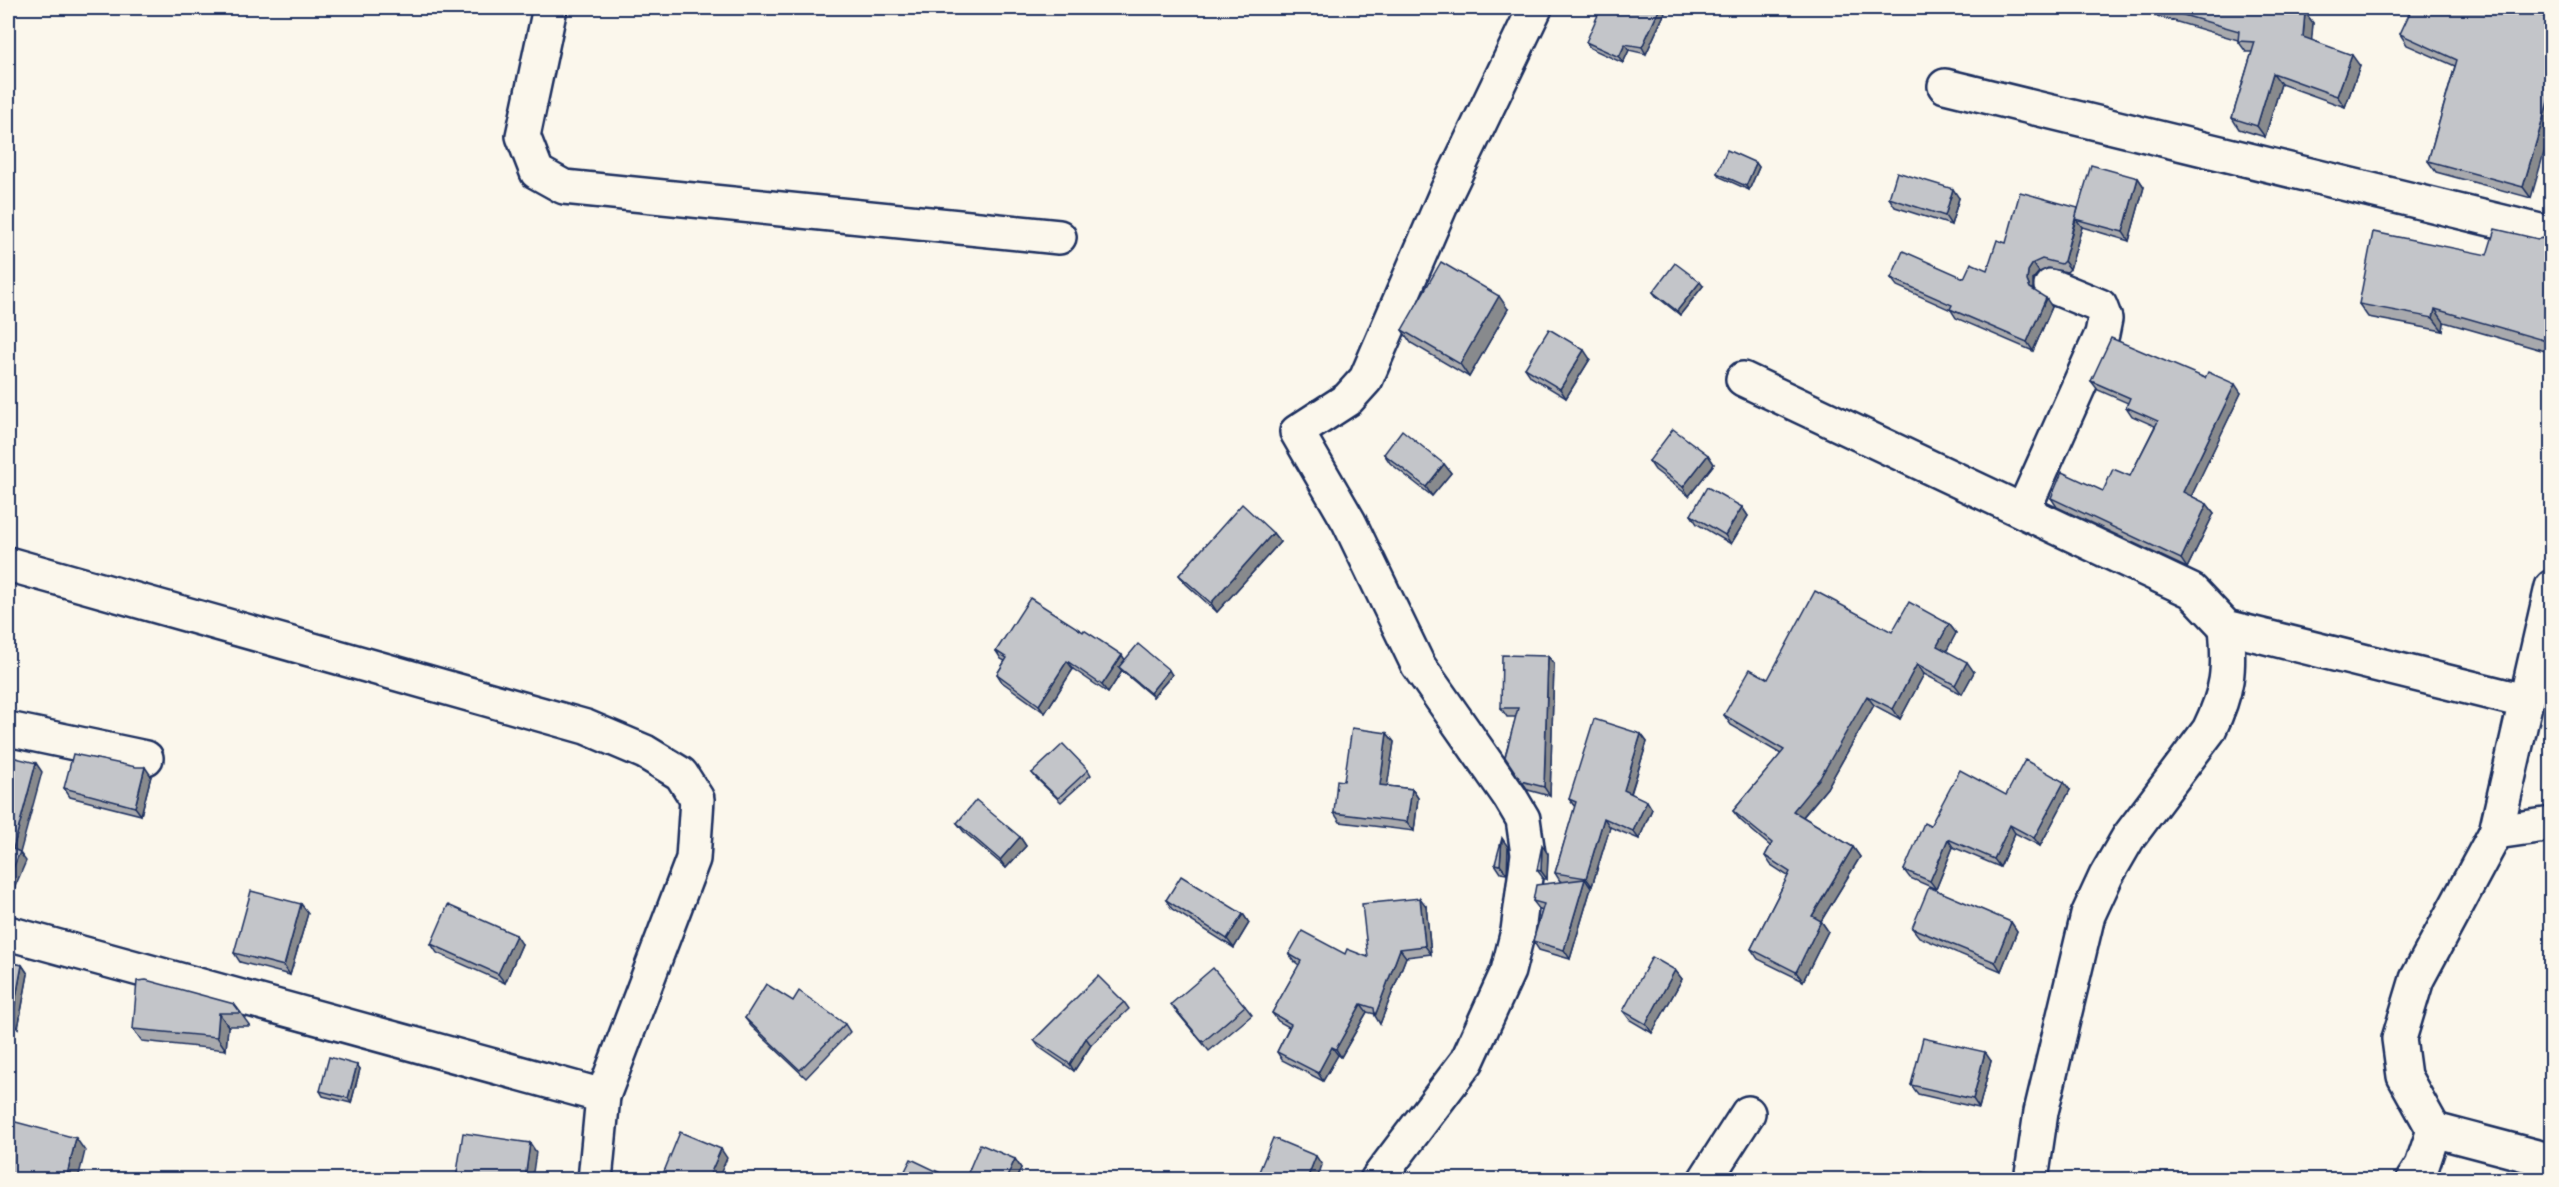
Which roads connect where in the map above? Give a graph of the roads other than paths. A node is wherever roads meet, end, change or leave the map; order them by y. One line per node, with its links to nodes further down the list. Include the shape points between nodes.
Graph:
1 (550, 8): 5 (street, via 523,136 537,172 564,187)
2 (1535, 8): 23 (street, via 1447,191 1366,379 1348,399 1297,432 1349,522 1418,665 1523,819 1528,854 1518,931 1508,971 1467,1062)
3 (1945, 86): 4 (street)
4 (2552, 234)
5 (1059, 237)
6 (2051, 286): 8 (street, via 2100,306 2105,319 2102,334)
7 (1743, 379): 8 (street)
8 (2023, 511): 11 (street, via 2192,591)
9 (8, 564): 18 (street, via 586,728 645,752 681,774 697,799 693,859)
10 (2552, 587): 12 (street)
11 (2226, 627): 12 (street); 25 (street, via 2228,682 2217,715 2128,838 2088,915 2041,1112)
12 (2524, 701): 16 (street)
13 (8, 729): 14 (street)
14 (146, 758)
15 (2552, 824): 16 (street)
16 (2496, 832): 20 (street, via 2417,979 2399,1040 2404,1076)
17 (8, 933): 18 (street)
18 (603, 1096): 22 (street)
19 (1748, 1113): 24 (street)
20 (2434, 1130): 21 (street); 26 (street, via 2422,1166)
21 (2552, 1161)
22 (596, 1179)
23 (1377, 1179)
24 (1705, 1179)
25 (2031, 1179)
26 (2413, 1179)

